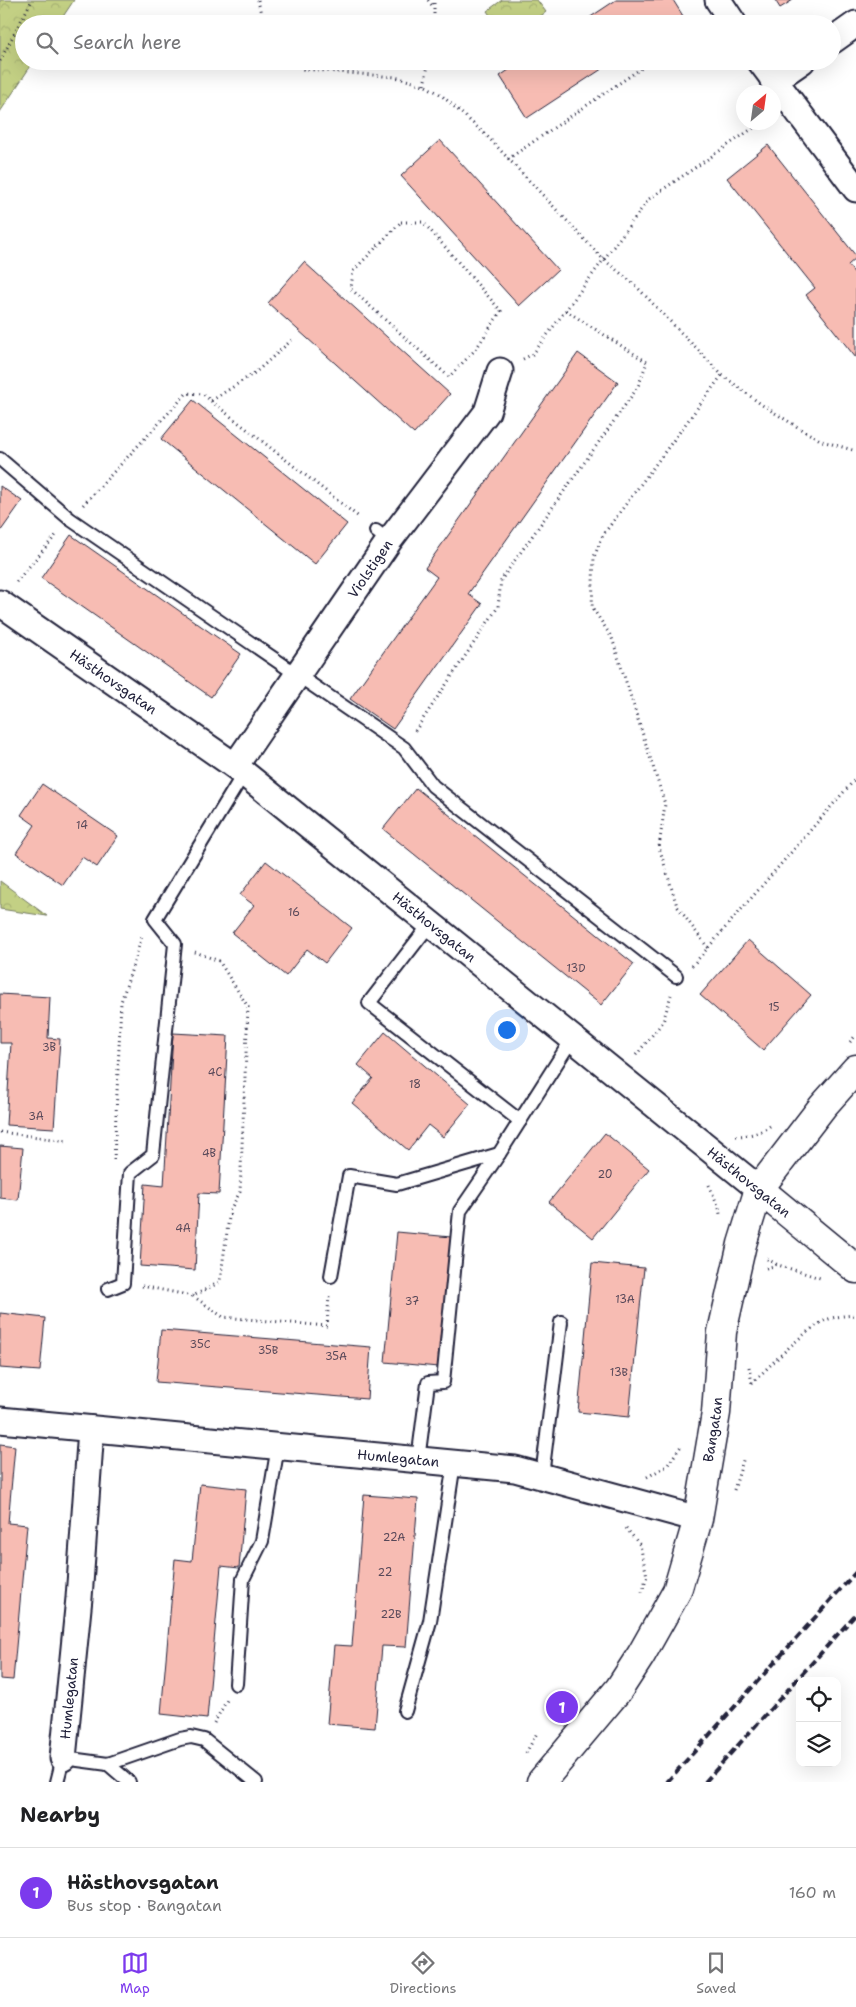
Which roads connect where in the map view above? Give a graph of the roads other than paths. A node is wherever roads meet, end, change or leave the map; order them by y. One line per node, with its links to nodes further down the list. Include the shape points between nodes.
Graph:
1 (718, 0): 2 (street)
2 (728, 15)
3 (856, 24): 4 (street)
4 (841, 35)
5 (766, 71): 6 (street)
6 (856, 188)
7 (500, 371): 10 (street, Violstigen, via 487,412 382,536)
8 (0, 460): 10 (lane, via 70,519)
9 (0, 603): 11 (street, Hästhovsgatan)
10 (298, 676): 11 (street, Violstigen); 13 (lane, via 404,748 433,786)
11 (239, 769): 12 (street, Hästhovsgatan); 21 (lane, via 155,919 176,944 153,1154 130,1173 123,1283)
12 (430, 924): 14 (street, Hästhovsgatan); 16 (lane, via 369,1004)
13 (676, 976)
14 (572, 1039): 16 (lane); 18 (street, Hästhovsgatan)
15 (856, 1069): 18 (street, Bangatan)
16 (520, 1121): 17 (lane)
17 (499, 1154): 20 (lane, via 397,1184 350,1176); 26 (lane, via 460,1211 443,1382 428,1383)
18 (759, 1189): 19 (street, Hästhovsgatan); 29 (street, Bangatan, via 742,1244 722,1332 716,1413)
19 (856, 1269)
20 (331, 1276)
21 (108, 1289)
22 (561, 1322): 28 (lane)
23 (0, 1420): 24 (street, Humlegatan)
24 (92, 1429): 25 (street, Humlegatan); 32 (street, Humlegatan)
25 (278, 1446): 26 (street, Humlegatan); 30 (lane, via 262,1541 243,1579)
26 (418, 1460): 27 (street, Humlegatan)
27 (454, 1463): 28 (street, Humlegatan, via 515,1468); 31 (lane, via 430,1621)
28 (542, 1476): 29 (street, Humlegatan)
29 (698, 1519): 37 (street, Bangatan, via 677,1591 641,1655 619,1689)
30 (236, 1684)
31 (405, 1711)
32 (64, 1758): 33 (lane); 34 (lane)
33 (108, 1764): 35 (lane); 36 (lane, via 191,1737 204,1740)
34 (57, 1782)
35 (130, 1782)
36 (256, 1782)
37 (541, 1782)

